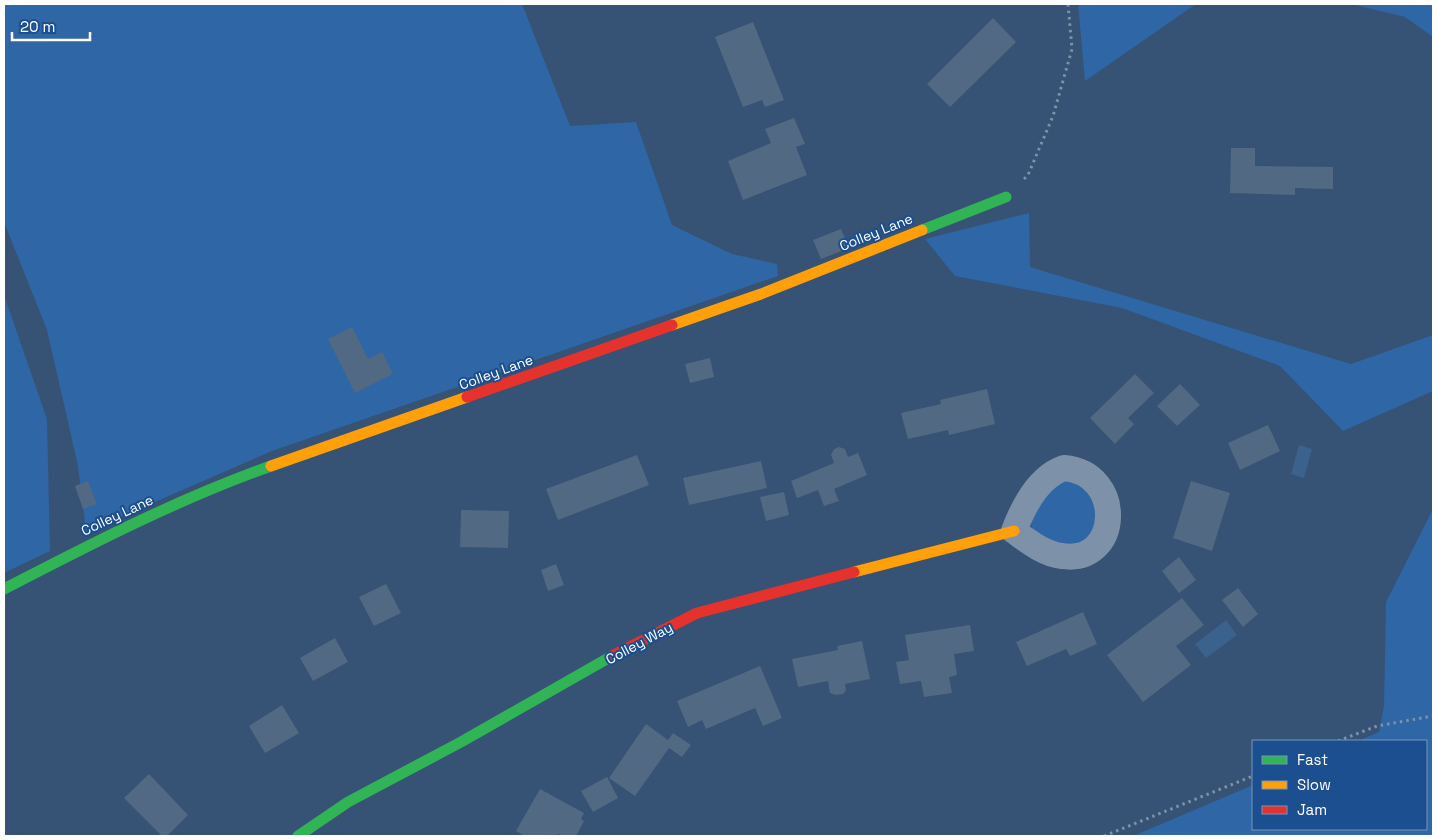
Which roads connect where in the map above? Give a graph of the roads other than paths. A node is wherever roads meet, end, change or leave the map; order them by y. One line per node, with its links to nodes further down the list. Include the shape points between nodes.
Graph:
1 (1006, 197): 3 (street, Colley Lane, via 761,294 213,487 102,538)
2 (1014, 531): 4 (street, Colley Way, via 697,614 627,648 348,802)
3 (4, 589)
4 (298, 836)

